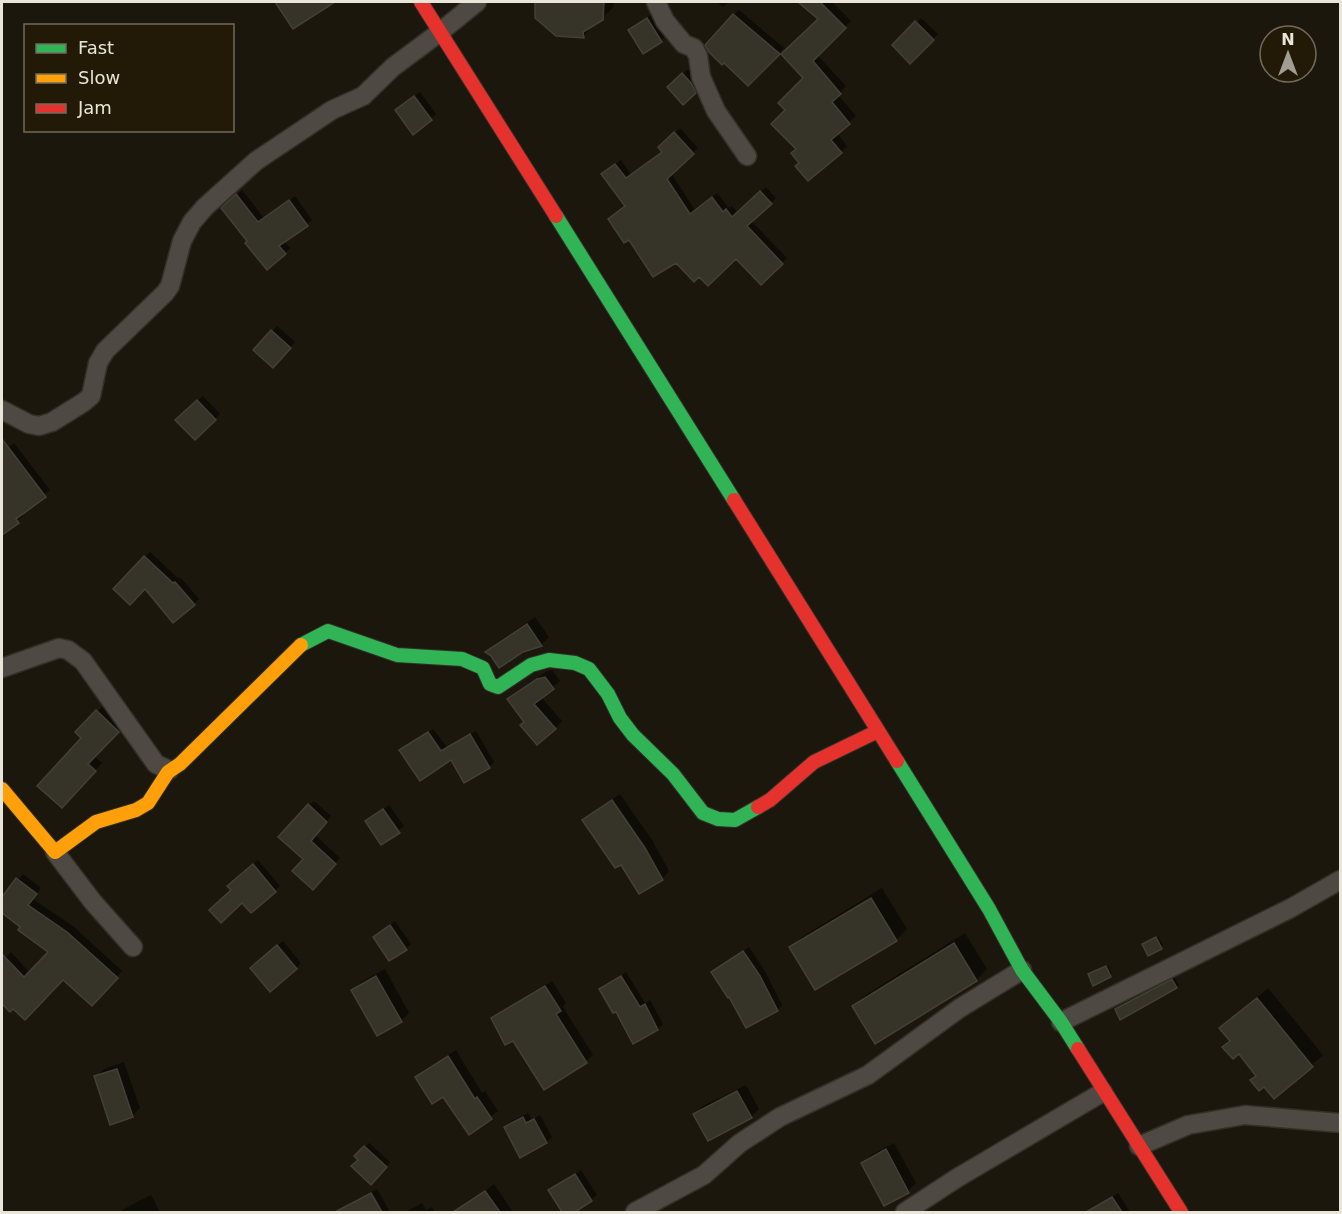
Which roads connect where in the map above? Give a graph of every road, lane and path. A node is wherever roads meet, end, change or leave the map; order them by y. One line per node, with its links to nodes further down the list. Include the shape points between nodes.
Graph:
1 (421, 2): 4 (main road)
2 (477, 2): 4 (street)
3 (656, 2): 5 (street, via 665,21 684,44 694,48 716,111)
4 (440, 32): 6 (street, via 393,66 363,96 332,110 256,161 205,207 182,241 170,286 105,351 98,363 91,396 52,422 39,426); 8 (main road)
5 (747, 156)
6 (2, 410)
7 (2, 668): 9 (street, via 59,648 68,650 83,661 156,764)
8 (878, 730): 9 (main road, via 814,762 770,800 735,820 718,819 703,813 674,774 633,735 589,669 549,660 531,665 498,687 490,684 483,668 475,663 397,655 328,632 299,646 180,764); 14 (main road, via 989,909)
9 (169, 770): 11 (main road, via 149,802 96,822)
10 (2, 789): 11 (main road)
11 (55, 852): 13 (street)
12 (1341, 880): 15 (street)
13 (133, 947)
14 (1022, 970): 15 (main road); 19 (street, via 960,1008 868,1075 780,1117 740,1143 704,1175)
15 (1060, 1022): 16 (main road)
16 (1103, 1092): 18 (main road); 20 (street)
17 (1341, 1123): 18 (street, via 1245,1115 1188,1125)
18 (1139, 1146): 21 (main road)
19 (634, 1212)
20 (905, 1212)
21 (1181, 1212)

